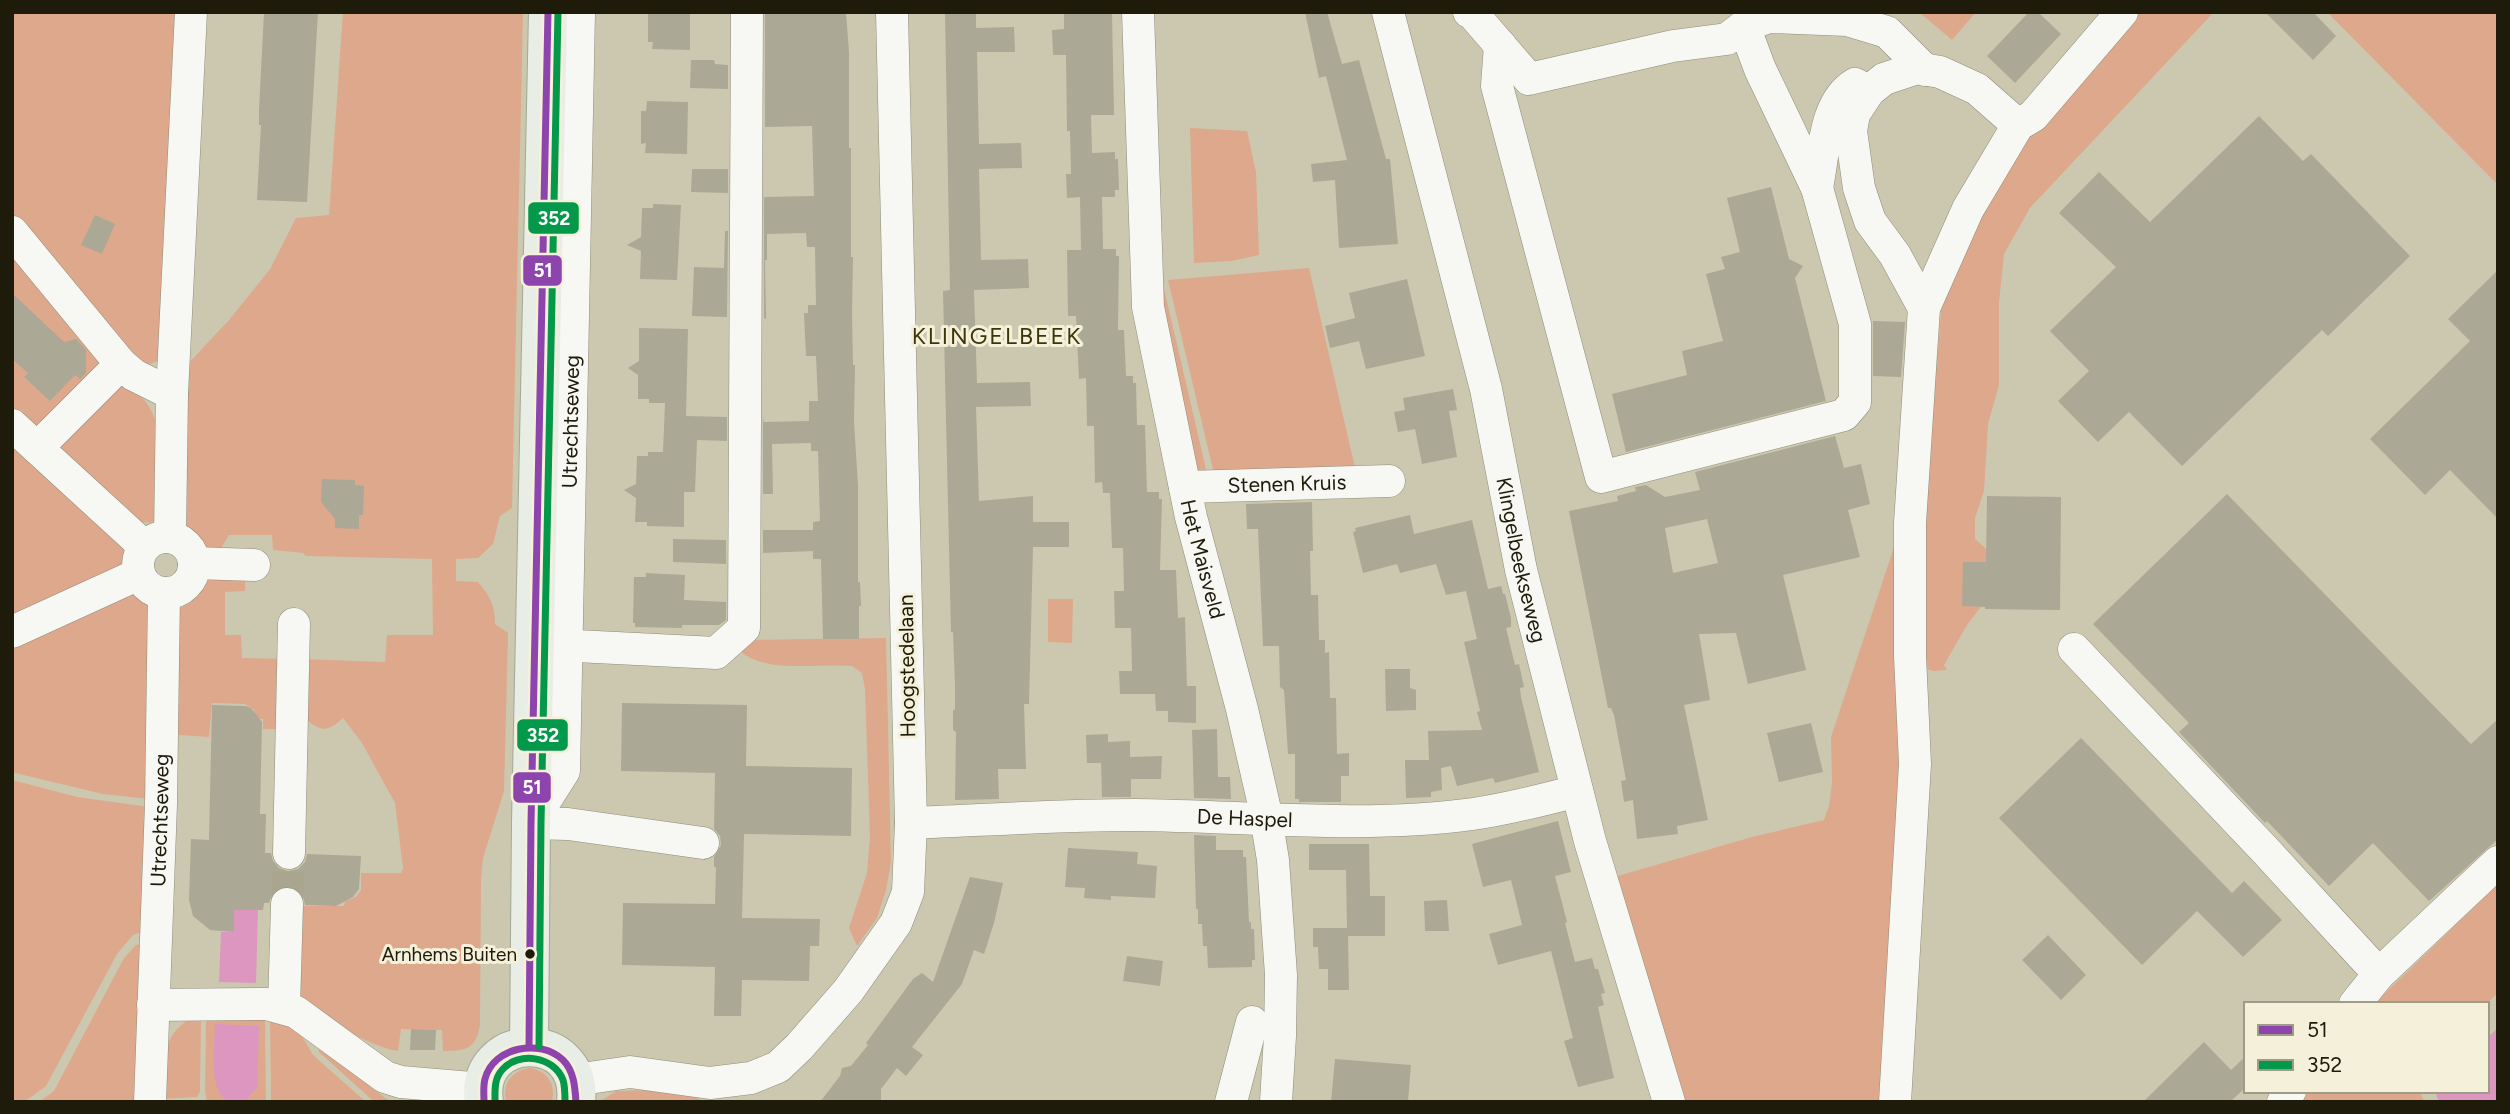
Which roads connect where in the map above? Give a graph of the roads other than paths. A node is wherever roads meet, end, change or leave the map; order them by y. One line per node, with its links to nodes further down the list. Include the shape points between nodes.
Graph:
1 (191, 12): 19 (street)
2 (548, 12): 34 (main road, Utrechtseweg)
3 (579, 12): 34 (street, Utrechtseweg, via 564,771)
4 (747, 12): 30 (street, via 744,628 716,653)
5 (892, 12): 35 (street, Hoogstedelaan)
6 (1138, 12): 23 (street, Het Maisveld, via 1148,307)
7 (1469, 12): 11 (street)
8 (2122, 12): 14 (street, via 2033,116)
9 (1397, 15): 32 (street, Klingelbeekseweg, via 1486,389 1521,570)
10 (1744, 26): 11 (street, via 1727,39 1529,79); 12 (street, via 1769,17 1847,20 1887,32); 15 (street)
11 (1500, 45): 15 (street, via 1497,86 1601,477 1843,415 1855,402 1855,324)
12 (1925, 69): 13 (street, via 1884,79); 14 (street, via 1978,89)
13 (1869, 91): 15 (street, via 1855,84 1844,90 1833,106); 17 (street, via 1854,114 1851,131 1859,188 1870,221 1895,255)
14 (2018, 125): 17 (street, via 1968,209)
15 (1817, 188)
16 (12, 232): 18 (street)
17 (1924, 309): 53 (street, via 1910,523 1915,764)
18 (121, 364): 19 (street); 21 (street)
19 (172, 394): 24 (street)
20 (12, 425): 21 (street)
21 (37, 448): 24 (street)
22 (1389, 481): 23 (street, Stenen Kruis)
23 (1185, 487): 33 (street, Het Maisveld)
24 (151, 553): 25 (street, via 186,546); 27 (street, via 149,588); 29 (street)
25 (194, 563): 26 (street); 27 (street, via 187,584)
26 (254, 565)
27 (164, 593): 42 (street, Utrechtseweg)
28 (294, 624): 37 (street)
29 (12, 632)
30 (576, 646)
31 (2074, 649): 40 (street)
32 (1577, 791): 33 (street, De Haspel, via 1449,816); 52 (street, Klingelbeekseweg)
33 (1267, 820): 35 (street, De Haspel, via 1135,816); 51 (street, Het Maisveld, via 1282,975)
34 (531, 823): 36 (street); 45 (main road, Utrechtseweg)
35 (911, 823): 48 (street, Hoogstedelaan, via 908,892 896,923 848,991 778,1067)
36 (703, 843)
37 (289, 853)
38 (2498, 862): 40 (street)
39 (287, 904): 43 (street)
40 (2379, 974): 41 (street)
41 (2357, 1002)
42 (153, 1005): 43 (street); 49 (street, Utrechtseweg)
43 (284, 1007): 47 (street, via 385,1077)
44 (1252, 1022): 50 (street)
45 (529, 1046): 46 (main road, via 553,1052 570,1069); 47 (main road, via 503,1054 493,1063)
46 (575, 1091): 48 (street, Hoogstedelaan, via 630,1072)
47 (478, 1092)
48 (717, 1092)
49 (150, 1102)
50 (1231, 1102)
51 (1276, 1102)
52 (1669, 1102)
53 (1895, 1102)

